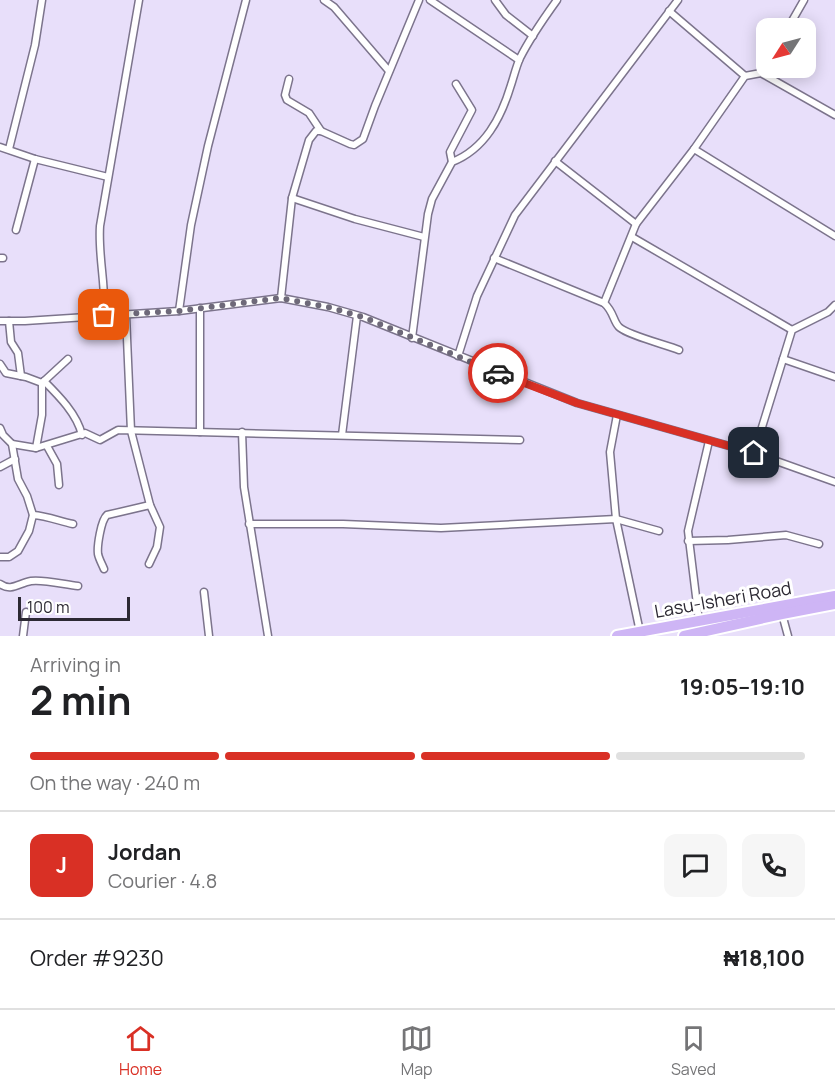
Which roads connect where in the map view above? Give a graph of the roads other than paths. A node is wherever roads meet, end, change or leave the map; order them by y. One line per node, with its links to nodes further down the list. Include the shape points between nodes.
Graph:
1 (42, 0): 24 (street)
2 (140, 0): 29 (street)
3 (246, 0): 41 (street, via 208,146 191,225)
4 (324, 0): 15 (street)
5 (419, 0): 15 (street)
6 (430, 0): 14 (street)
7 (495, 0): 13 (street, via 506,15)
8 (557, 0): 13 (street)
9 (678, 0): 11 (street)
10 (804, 0): 12 (street)
11 (669, 11): 17 (street); 27 (street)
12 (794, 18)
13 (533, 36): 14 (street)
14 (519, 60): 28 (street, via 492,129 463,158)
15 (389, 71): 22 (street, via 363,139 354,145)
16 (756, 74): 17 (street)
17 (745, 76): 25 (street)
18 (769, 78): 21 (street)
19 (289, 79): 22 (street, via 286,100 309,113)
20 (456, 84): 28 (street, via 472,110 450,152)
21 (835, 115)
22 (321, 131): 30 (street, via 309,140)
23 (0, 147): 24 (street)
24 (9, 149): 26 (street)
25 (694, 149): 31 (street); 33 (street)
26 (36, 159): 29 (street); 32 (street)
27 (555, 161): 31 (street); 36 (street, via 515,215)
28 (452, 162): 34 (street, via 432,199)
29 (108, 177): 42 (street, via 99,238)
30 (292, 198): 34 (street); 37 (street)
31 (636, 224): 35 (street)
32 (16, 230)
33 (835, 236)
34 (424, 237): 48 (street)
35 (632, 237): 38 (street); 47 (street)
36 (494, 258): 38 (street); 50 (street)
37 (280, 298): 40 (street); 44 (street)
38 (604, 303): 49 (street, via 625,332)
39 (835, 305): 47 (street)
40 (200, 308): 41 (street); 60 (street)
41 (179, 311): 43 (street)
42 (104, 315): 43 (street); 46 (street)
43 (126, 315): 59 (street)
44 (357, 316): 48 (street); 63 (street)
45 (0, 321): 46 (street)
46 (9, 321): 54 (street, via 10,342 18,353)
47 (792, 330): 52 (street)
48 (412, 338): 50 (street)
49 (679, 350)
50 (458, 356): 57 (street)
51 (68, 359): 56 (street)
52 (783, 359): 55 (street); 69 (street)
53 (0, 364): 54 (street, via 6,373)
54 (21, 376): 56 (street)
55 (835, 377)
56 (43, 382): 62 (street, via 75,417); 68 (street)
57 (617, 415): 65 (street); 76 (street, via 610,452)
58 (0, 428): 66 (street)
59 (131, 431): 60 (street); 62 (street, via 118,430 100,440); 74 (street)
60 (200, 432): 61 (street)
61 (242, 432): 63 (street); 78 (street)
62 (82, 435): 67 (street)
63 (342, 435): 64 (street)
64 (520, 440)
65 (709, 441): 69 (street); 80 (street)
66 (12, 444): 68 (street); 70 (street)
67 (46, 446): 68 (street); 73 (street, via 59,469)
68 (36, 448)
69 (754, 453): 72 (street)
70 (15, 459): 71 (street); 75 (street, via 18,479)
71 (0, 466)
72 (835, 482)
73 (59, 485)
74 (150, 505): 83 (street, via 160,527); 84 (street, via 103,519 98,557)
75 (33, 515): 77 (street); 82 (street, via 18,551)
76 (616, 519): 78 (street, via 441,528); 79 (street); 93 (street)
77 (73, 524)
78 (249, 524): 96 (street)
79 (659, 531)
80 (688, 541): 81 (street, via 786,535); 92 (street)
81 (819, 544)
82 (0, 557)
83 (149, 564)
84 (104, 569)
85 (0, 584): 86 (street, via 11,588 32,580)
86 (78, 586)
87 (204, 592): 95 (street)
88 (835, 596): 92 (main road, Lasu-Isheri Road)
89 (835, 604): 91 (main road, Lasu-Isheri Road)
90 (26, 612): 94 (street)
91 (782, 614): 98 (main road, Lasu-Isheri Road); 99 (street)
92 (699, 622): 93 (main road, Lasu-Isheri Road)
93 (640, 632): 97 (main road, Lasu-Isheri Road)
94 (23, 636)
95 (209, 636)
96 (268, 636)
97 (617, 636)
98 (687, 636)
99 (788, 636)

